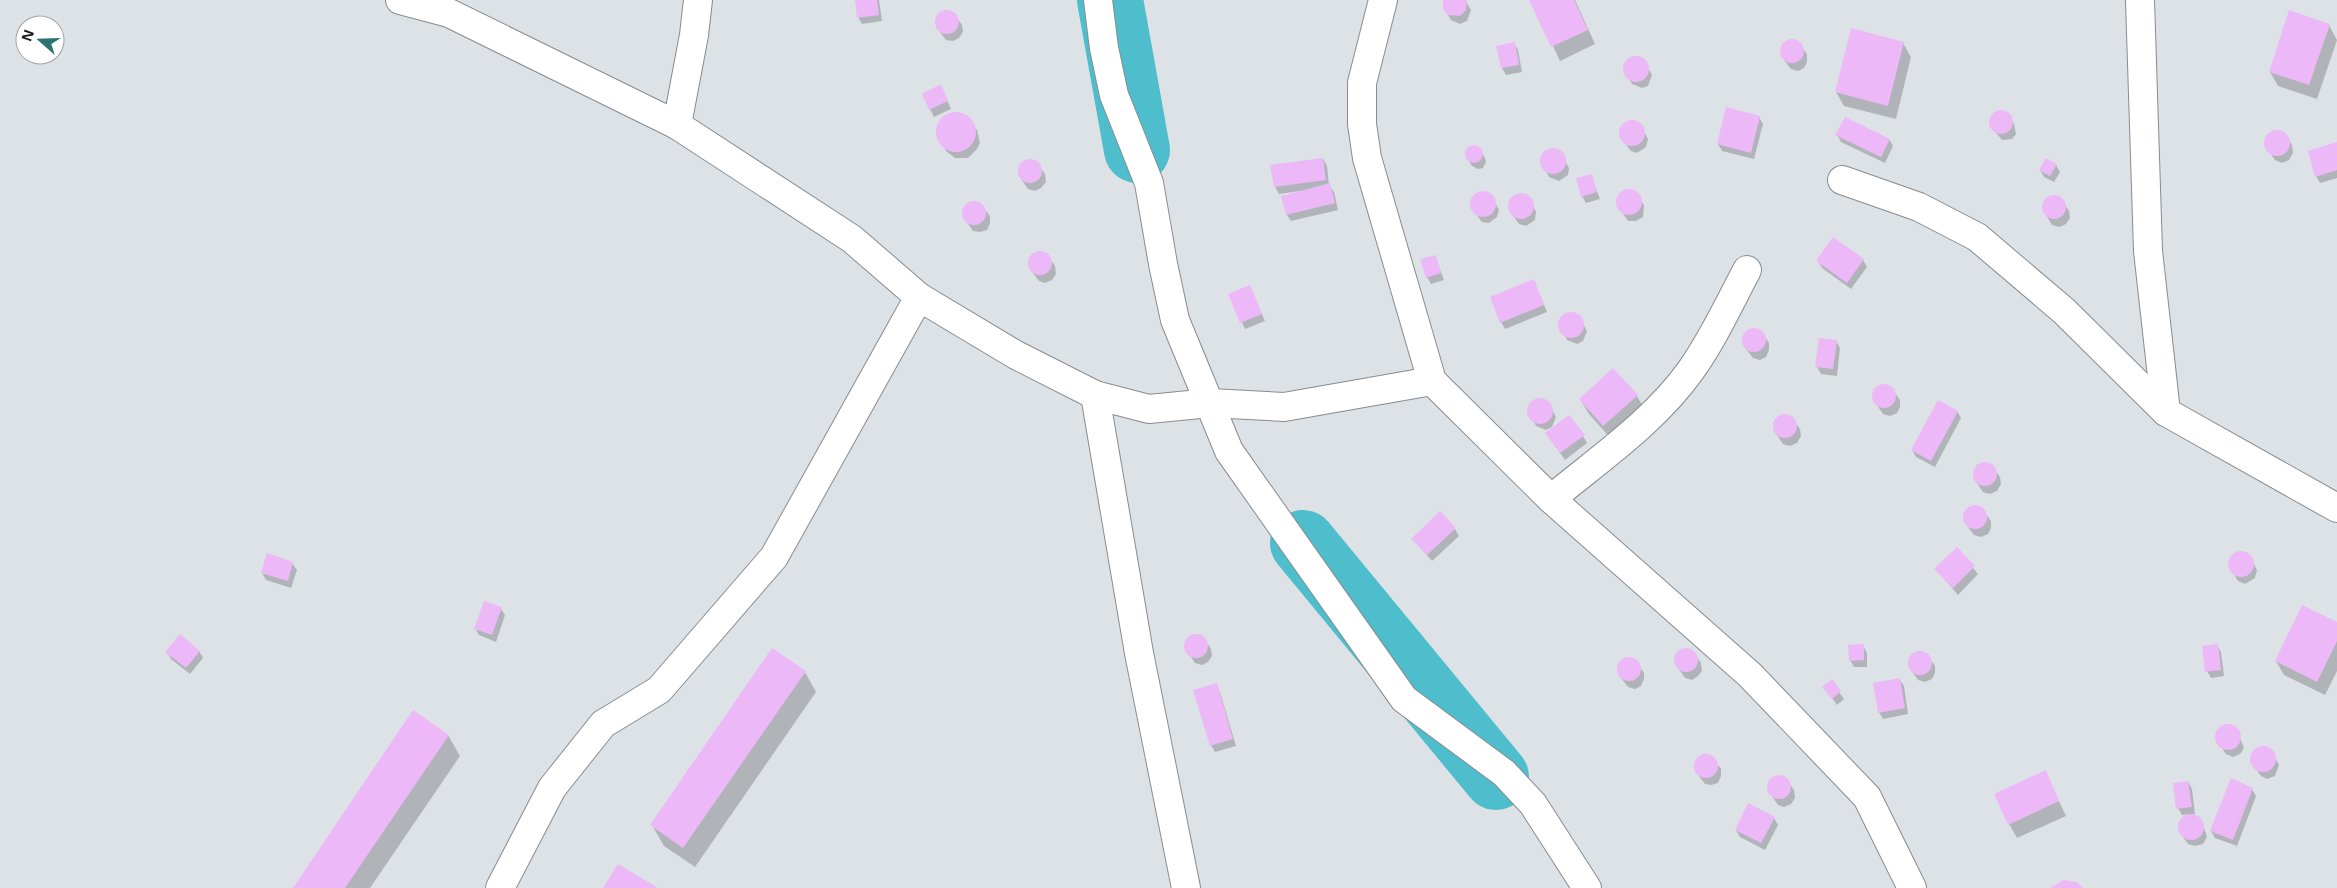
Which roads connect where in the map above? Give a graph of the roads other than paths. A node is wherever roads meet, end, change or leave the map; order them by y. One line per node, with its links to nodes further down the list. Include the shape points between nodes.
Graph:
1 (400, 0): 6 (street, via 449,13)
2 (698, 0): 6 (street)
3 (1098, 0): 12 (street, via 1114,95 1149,183 1175,320)
4 (1383, 0): 10 (street, via 1362,84 1362,124 1367,158)
5 (2140, 0): 13 (street, via 2148,251)
6 (677, 125): 9 (street, via 852,240)
7 (1842, 180): 13 (street, via 1919,207 1978,237 2064,311)
8 (1747, 270): 14 (street, via 1690,371 1653,414)
9 (919, 297): 11 (street, via 1016,355); 16 (street, via 774,558 659,690 603,724 552,788)
10 (1432, 381): 12 (street, via 1284,407); 14 (street)
11 (1095, 395): 12 (street, via 1149,408); 17 (street, via 1138,653)
12 (1210, 403): 18 (street, via 1229,452 1404,700 1504,773 1533,804)
13 (2166, 412): 15 (street)
14 (1551, 499): 19 (street, via 1750,675 1867,796)
15 (2337, 508)
16 (500, 888)
17 (1186, 888)
18 (1587, 888)
19 (1912, 888)

